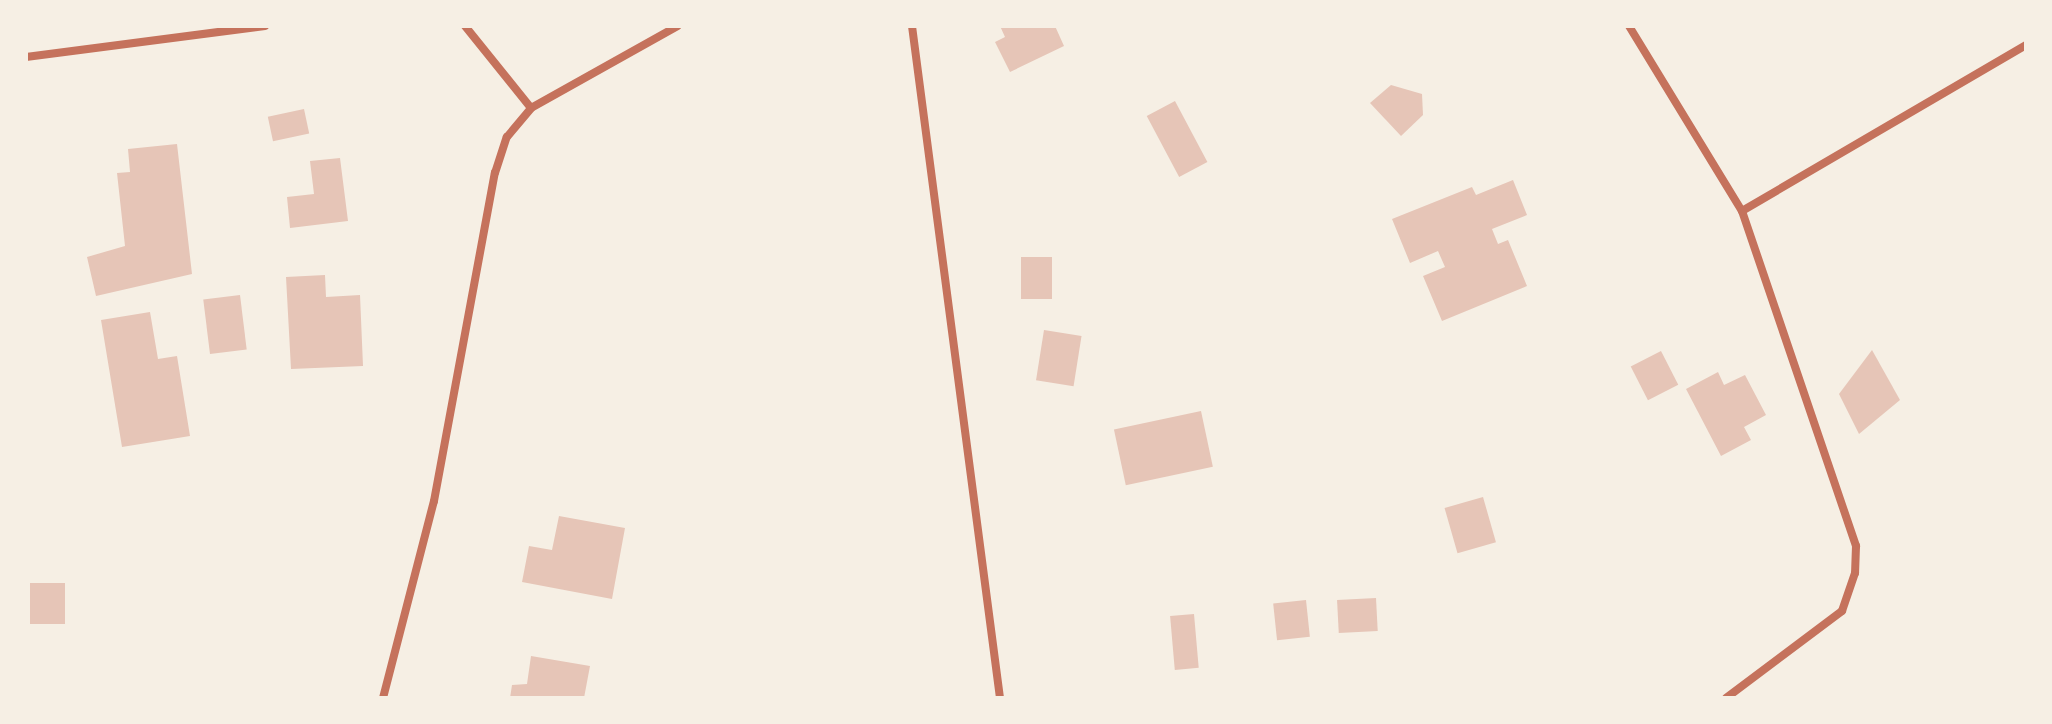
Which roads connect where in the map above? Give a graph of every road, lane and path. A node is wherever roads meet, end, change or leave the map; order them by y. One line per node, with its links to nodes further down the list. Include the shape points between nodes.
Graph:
1 (265, 26): 7 (street)
2 (465, 26): 8 (street)
3 (678, 26): 8 (street)
4 (912, 26): 11 (street)
5 (1629, 26): 9 (street)
6 (2026, 45): 9 (street)
7 (26, 57)
8 (531, 108): 10 (street, via 507,137 495,173 434,501)
9 (1742, 211): 12 (street, via 1856,546 1855,573 1842,611)
10 (383, 698)
11 (1000, 698)
12 (1726, 698)

